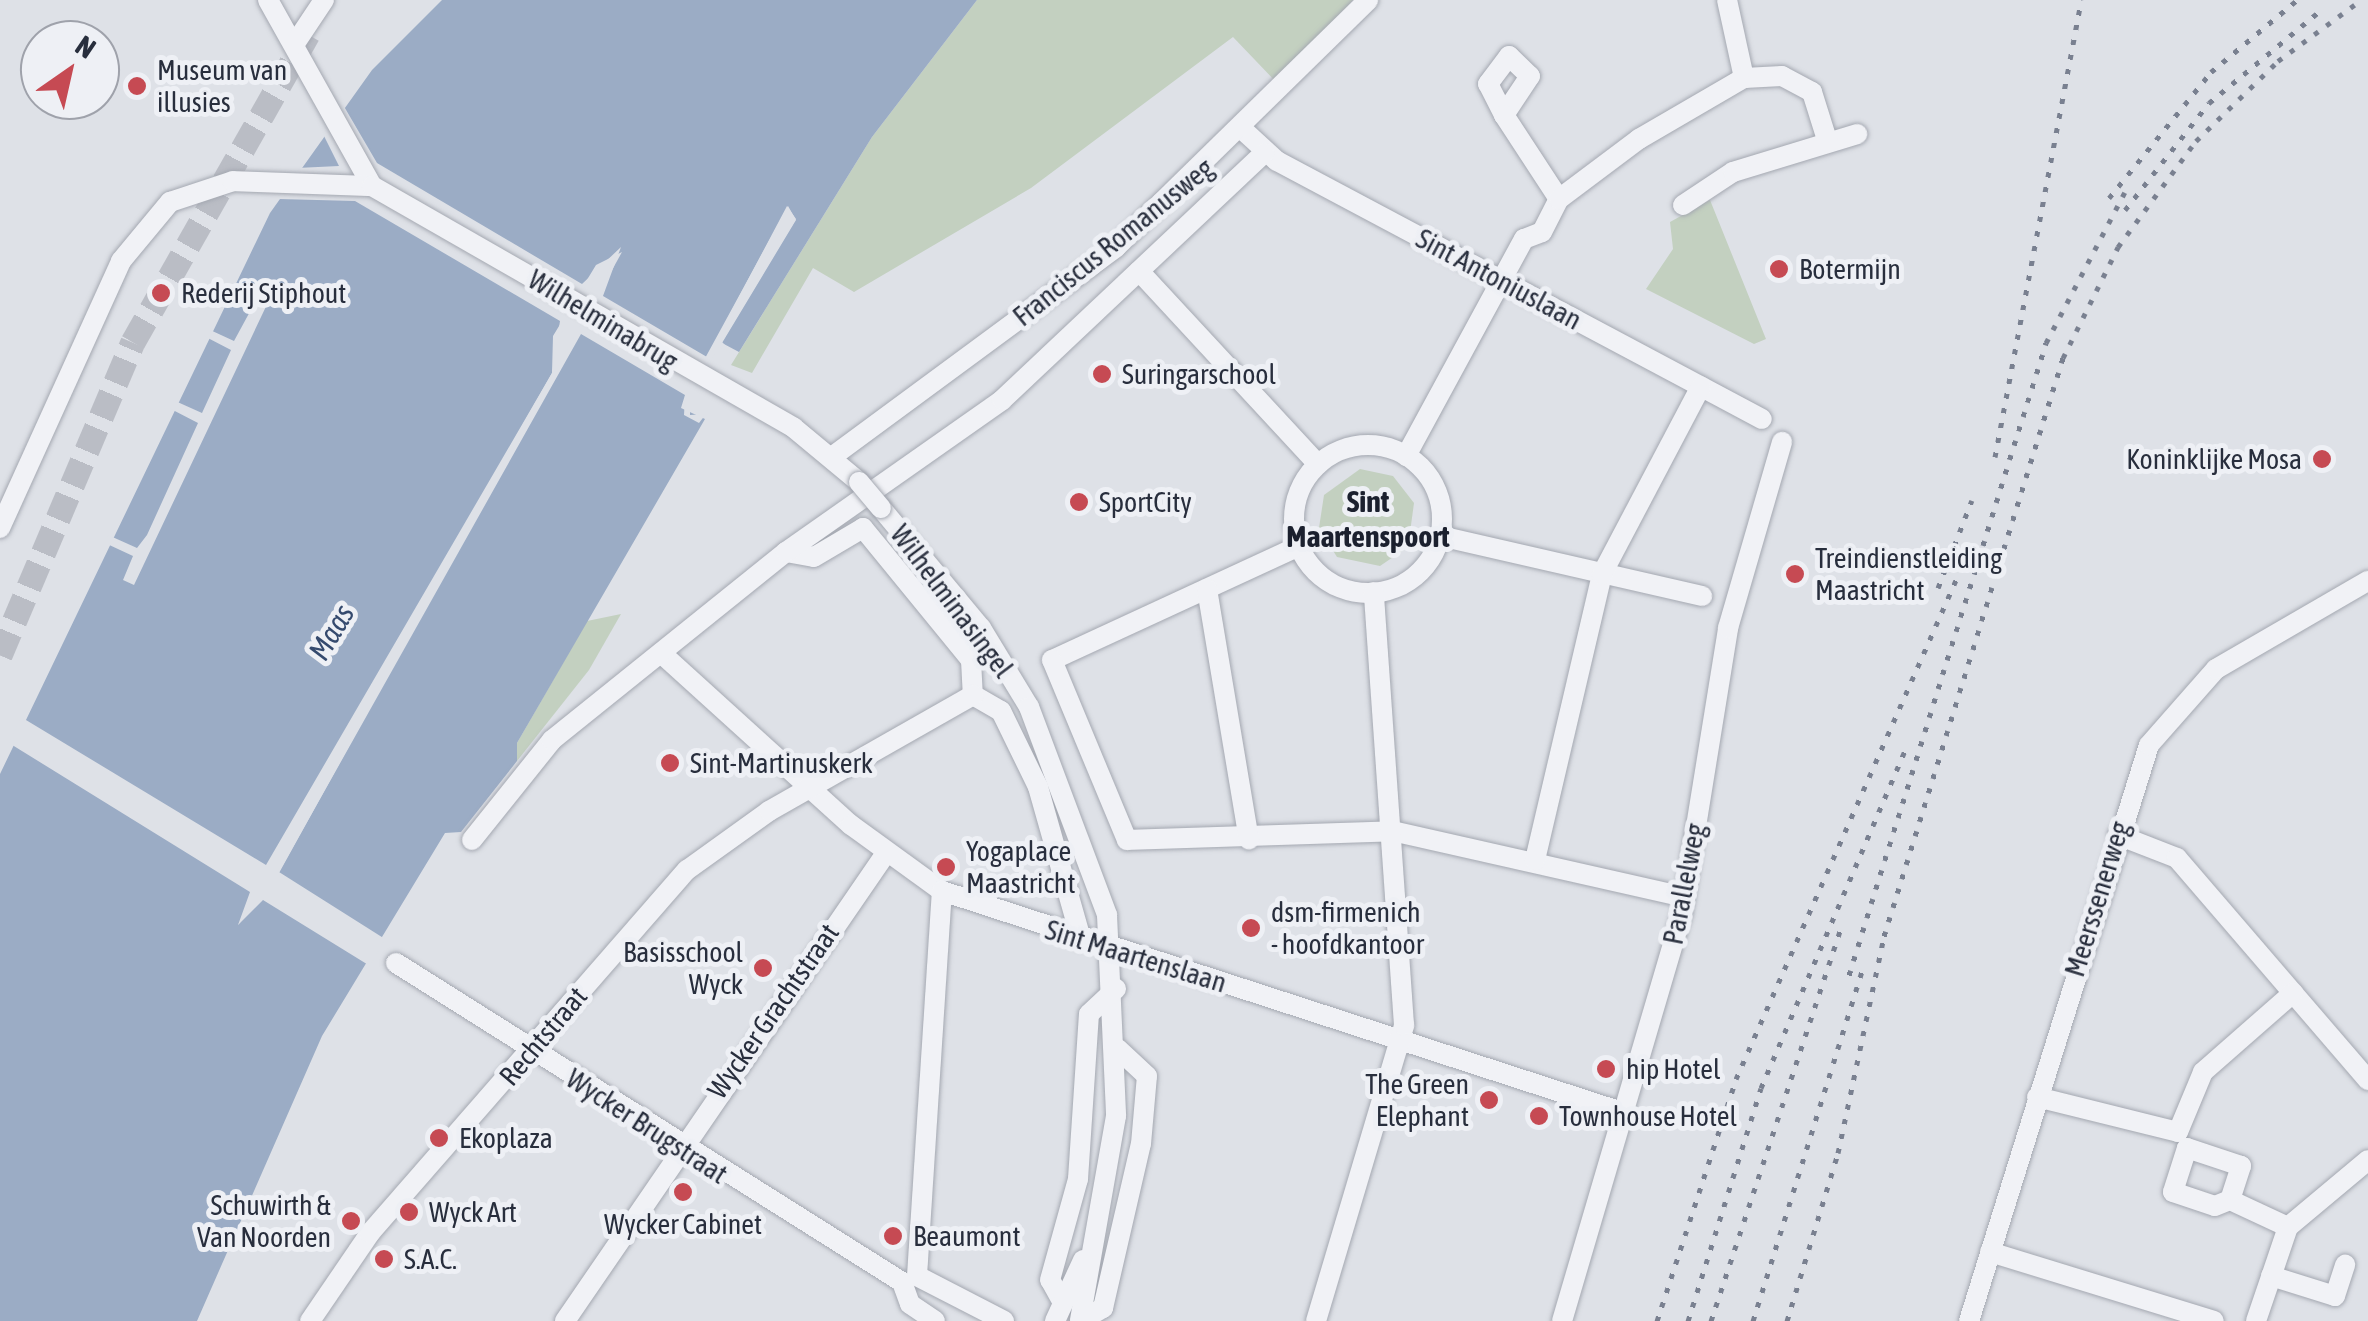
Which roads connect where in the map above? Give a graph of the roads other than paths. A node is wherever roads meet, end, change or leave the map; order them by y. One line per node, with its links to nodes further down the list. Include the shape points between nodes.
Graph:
1 (268, 0): 5 (street)
2 (324, 0): 5 (street)
3 (1368, 0): 8 (street, Franciscus Romanusweg)
4 (1727, 0): 6 (street)
5 (294, 44): 12 (street)
6 (1744, 78): 10 (street, via 1805,83); 13 (street)
7 (1504, 115): 13 (street)
8 (1243, 130): 11 (street, Sint Antoniuslaan); 20 (street, Franciscus Romanusweg, via 1090,268)
9 (1857, 134): 10 (street)
10 (1828, 143): 14 (street, via 1733,172)
11 (1264, 153): 15 (street, Franciscus Romanusweg); 16 (street, Sint Antoniuslaan)
12 (372, 186): 20 (street, Wilhelminabrug); 24 (street, Wilhelminabrug, via 247,181 189,192 145,228 82,330)
13 (1559, 199): 16 (street)
14 (1683, 204)
15 (1139, 271): 22 (street); 27 (street, Franciscus Romanusweg, via 1002,400)
16 (1502, 282): 17 (street, Sint Antoniuslaan); 21 (street)
17 (1700, 386): 18 (street, Sint Antoniuslaan); 28 (street)
18 (1762, 419)
19 (1782, 442): 43 (street, Parallelweg, via 1728,628)
20 (832, 456): 45 (street, Wilhelminasingel, bridge, via 981,628 1035,718 1076,813)
21 (1406, 456): 22 (street, via 1360,446); 25 (street, via 1434,486)
22 (1318, 464): 26 (street, via 1298,496)
23 (857, 527): 27 (street, Franciscus Romanusweg, via 814,557); 34 (street, Wilhelminasingel, via 971,660)
24 (0, 528)
25 (1440, 536): 28 (street); 31 (street, via 1416,574)
26 (1299, 546): 30 (street); 31 (street, via 1329,582)
27 (786, 552): 33 (street, Franciscus Romanusweg)
28 (1602, 574): 32 (street); 41 (street)
29 (2368, 581): 37 (street, Meerssenerweg, via 2187,694 2149,745)
30 (1208, 589): 38 (street); 38 (street, Wilhelminasingel, via 1052,660 1127,840)
31 (1374, 592): 36 (street)
32 (1702, 596)
33 (661, 652): 35 (street, Sint Maartenslaan); 39 (street, Franciscus Romanusweg, via 552,740)
34 (974, 695): 35 (street); 44 (street, Wilhelminasingel, via 1000,711 1038,787)
35 (812, 790): 40 (street, Sint Maartenslaan); 51 (street, Rechtstraat, via 687,870)
36 (1392, 831): 38 (street); 41 (street); 49 (street)
37 (2118, 835): 48 (street, via 2178,858); 53 (street, Meerssenerweg)
38 (1249, 839)
39 (472, 840)
40 (886, 853): 42 (street, Sint Maartenslaan); 55 (street, Wycker Grachtstraat)
41 (1535, 860): 43 (street)
42 (942, 892): 44 (street, Sint Maartenslaan); 63 (street)
43 (1685, 897): 54 (street, Parallelweg)
44 (1081, 939): 45 (street, Sint Maartenslaan)
45 (1112, 948): 47 (street, Wilhelminasingel); 49 (street, Sint Maartenslaan)
46 (396, 963): 51 (street, Wycker Brugstraat)
47 (1116, 989): 50 (street, Wilhelminasingel); 64 (street, Wilhelminasingel, via 1089,1014 1078,1179 1050,1280)
48 (2294, 992): 52 (street); 53 (street, via 2203,1072 2186,1128 2170,1134)
49 (1402, 1041): 54 (street, Sint Maartenslaan); 71 (street)
50 (1118, 1050): 59 (street, Wilhelminasingel); 70 (street, Wilhelminasingel, via 1147,1076 1138,1159 1103,1308)
51 (531, 1051): 55 (street, Wycker Brugstraat); 65 (street, Rechtstraat, via 370,1233)
52 (2368, 1080)
53 (2037, 1097): 60 (street, Meerssenerweg)
54 (1625, 1113): 72 (street, Parallelweg)
55 (676, 1147): 63 (street, Wycker Brugstraat); 66 (street, Wycker Grachtstraat)
56 (2368, 1160): 58 (street)
57 (2230, 1200): 58 (street)
58 (2288, 1226): 62 (street)
59 (1094, 1236): 64 (street, Wilhelminasingel); 70 (street, Wilhelminasingel)
60 (1990, 1252): 73 (street, Meerssenerweg); 74 (street)
61 (2344, 1266): 62 (street, via 2335,1296)
62 (2272, 1276): 75 (street)
63 (909, 1285): 67 (street); 68 (street); 69 (street)
64 (1059, 1312)
65 (310, 1321)
66 (566, 1321)
67 (898, 1321)
68 (934, 1321)
69 (1004, 1321)
70 (1081, 1321)
71 (1316, 1321)
72 (1562, 1321)
73 (1969, 1321)
74 (2214, 1321)
75 (2256, 1321)

